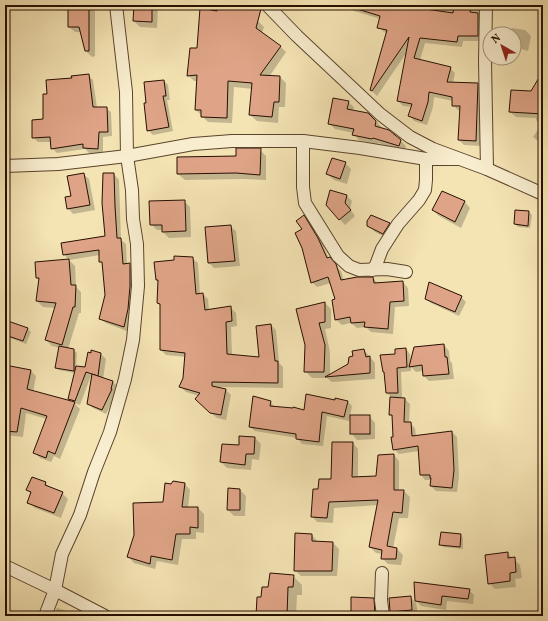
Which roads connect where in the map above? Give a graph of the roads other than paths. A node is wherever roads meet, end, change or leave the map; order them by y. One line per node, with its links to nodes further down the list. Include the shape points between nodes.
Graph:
1 (116, 5): 5 (street, via 126,92)
2 (267, 5): 7 (street, via 380,114 419,143)
3 (486, 5): 9 (street)
4 (303, 141): 5 (street, via 210,142); 6 (street); 11 (street, via 303,187 306,203 338,256 349,266 359,270)
5 (127, 156): 8 (street, via 58,164); 15 (street, via 137,244 138,286 133,340 110,432 80,515 62,554)
6 (426, 158): 7 (street); 11 (street, via 425,190 398,224)
7 (458, 159): 9 (street)
8 (5, 166)
9 (487, 169): 10 (street)
10 (543, 194)
11 (372, 270): 12 (street)
12 (406, 272)
13 (5, 566): 15 (street)
14 (382, 573): 18 (street)
15 (55, 590): 16 (street); 17 (street)
16 (45, 616)
17 (106, 616)
18 (383, 616)

